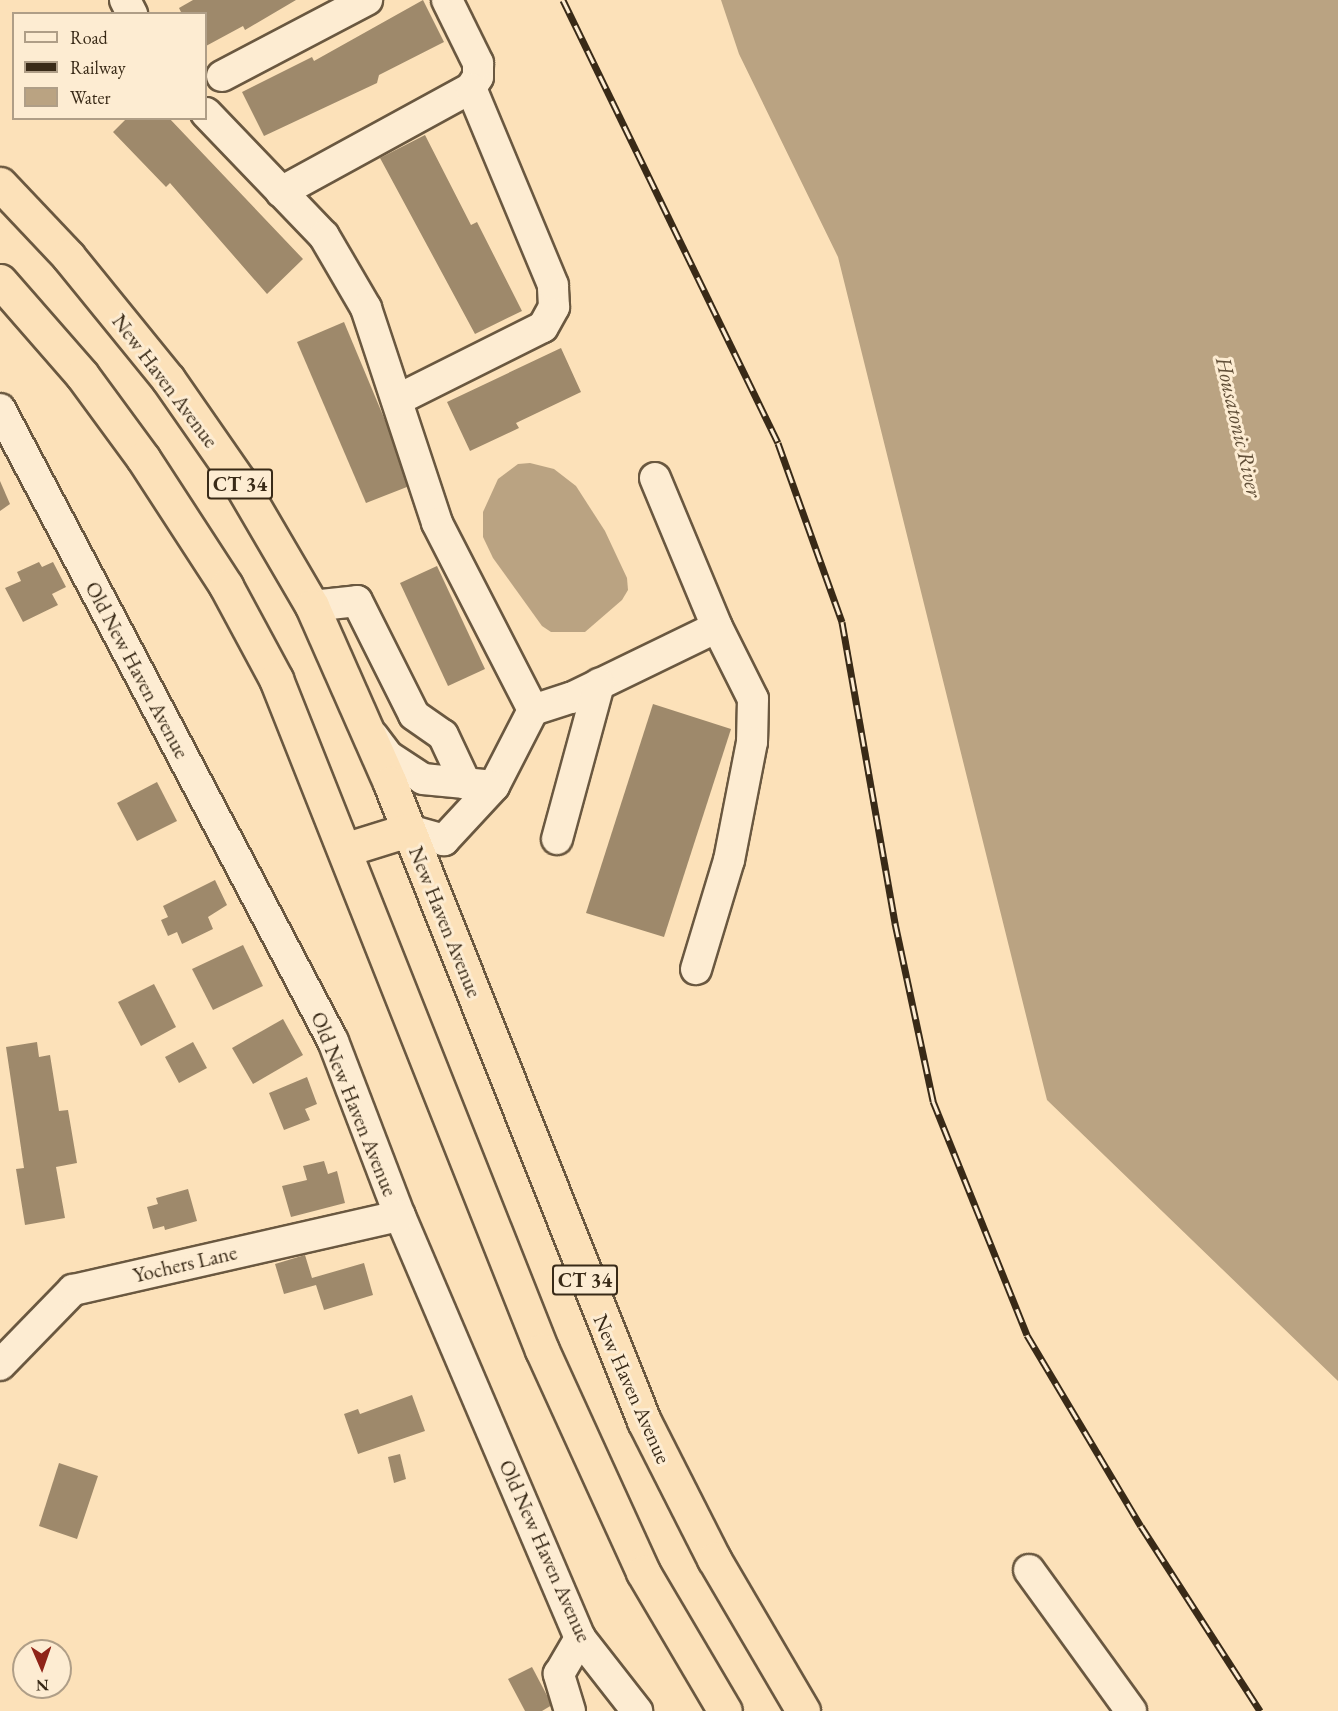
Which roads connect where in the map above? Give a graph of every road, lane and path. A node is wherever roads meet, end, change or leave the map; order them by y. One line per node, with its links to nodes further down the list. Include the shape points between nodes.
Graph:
1 (367, 0): 3 (street)
2 (447, 0): 4 (street, via 478,63 478,77)
3 (222, 76)
4 (471, 88): 7 (street); 9 (street, via 553,285 554,307 543,327)
5 (207, 114): 7 (street)
6 (0, 184): 12 (highway, New Haven Avenue / CT 34, via 68,256 168,379 239,481)
7 (281, 192): 9 (street, via 324,236 366,308)
8 (0, 281): 20 (highway, CT 34, via 82,375 130,440 226,586 276,679)
9 (398, 400): 15 (street, via 437,523)
10 (0, 409): 22 (street, Old New Haven Avenue, via 333,1041)
11 (655, 478): 13 (street)
12 (312, 606): 16 (highway, New Haven Avenue / CT 34); 17 (street, via 357,601 414,715 443,735)
13 (717, 627): 14 (street); 21 (street, via 753,699 752,742 729,860)
14 (599, 684): 15 (street); 19 (street)
15 (534, 710): 17 (street)
16 (365, 724): 17 (street, via 388,756 408,772 441,783); 18 (highway, New Haven Avenue / CT 34)
17 (480, 785): 18 (street, via 444,840)
18 (408, 830): 20 (highway); 29 (highway, New Haven Avenue / CT 34, via 644,1421 714,1559)
19 (557, 839)
20 (347, 849): 28 (highway, CT 34, via 496,1236 575,1426 644,1572)
21 (696, 969)
22 (400, 1216): 23 (street, Yochers Lane, via 74,1290); 25 (street, Old New Haven Avenue)
23 (0, 1365)
24 (1029, 1570): 30 (street)
25 (580, 1638): 26 (street, via 559,1674); 27 (street, Old New Haven Avenue)
26 (570, 1711)
27 (638, 1711)
28 (724, 1711)
29 (803, 1711)
30 (1131, 1711)

